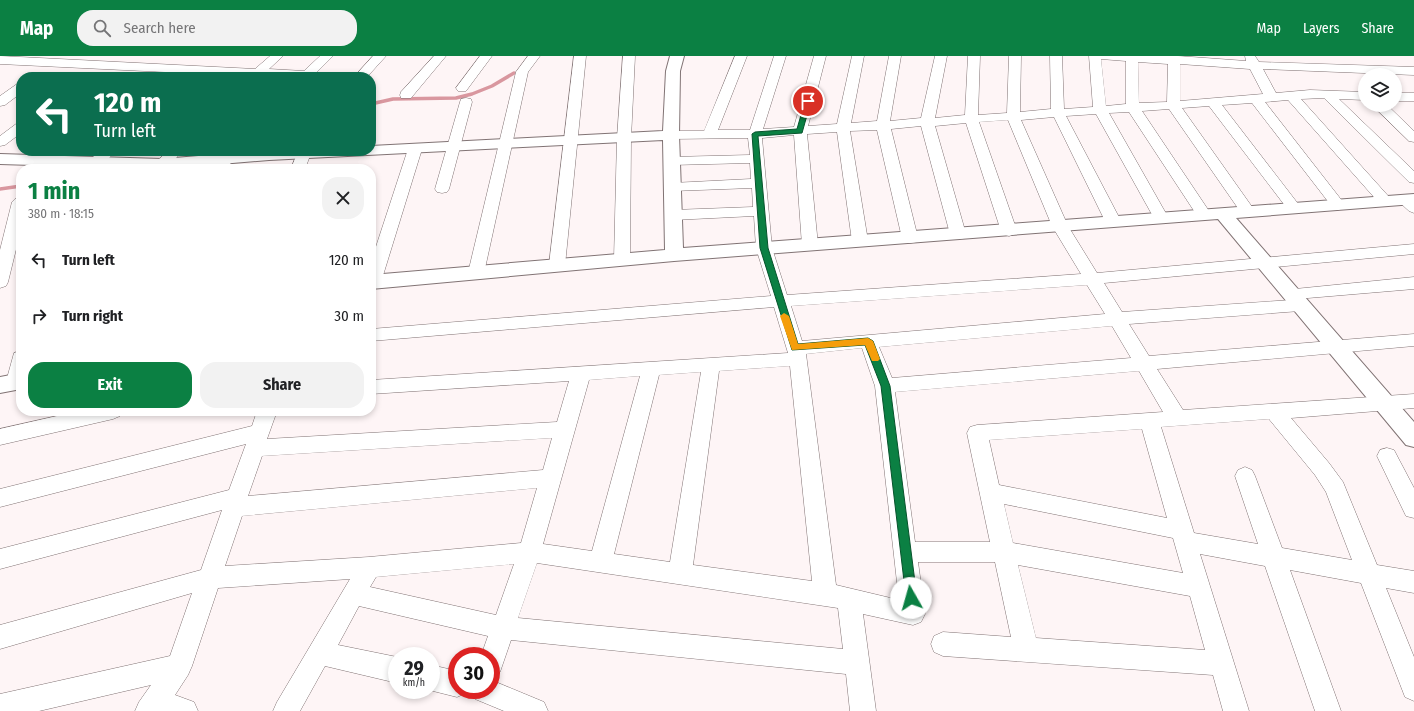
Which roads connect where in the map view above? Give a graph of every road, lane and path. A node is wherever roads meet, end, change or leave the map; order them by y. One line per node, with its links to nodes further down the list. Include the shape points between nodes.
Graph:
1 (122, 56): 33 (street)
2 (172, 56): 34 (street)
3 (277, 56): 46 (street)
4 (327, 56): 47 (street)
5 (380, 56): 48 (street)
6 (440, 56): 51 (street)
7 (486, 56): 49 (street)
8 (534, 56): 81 (street, via 522,72)
9 (580, 56): 79 (street)
10 (629, 56): 77 (street)
11 (677, 56): 76 (street, via 673,71)
12 (741, 56): 75 (street)
13 (780, 56): 74 (street)
14 (820, 56): 73 (street)
15 (858, 56): 71 (street)
16 (895, 56): 70 (street)
17 (941, 56): 69 (street)
18 (974, 56): 68 (street)
19 (1015, 56): 67 (street)
20 (1056, 56): 66 (street)
21 (1095, 56): 64 (street)
22 (1103, 56): 26 (street)
23 (1287, 56): 35 (street)
24 (1329, 56): 37 (street)
25 (1378, 56): 36 (street)
26 (1132, 57): 27 (street); 63 (street)
27 (1173, 58): 29 (street); 62 (street)
28 (62, 59): 31 (street); 33 (street); 41 (street)
29 (1210, 59): 32 (street)
30 (217, 60): 45 (street)
31 (6, 61)
32 (1253, 61): 35 (street); 56 (street)
33 (110, 65): 34 (street); 42 (street)
34 (157, 67): 43 (street); 44 (street)
35 (1295, 68): 37 (street)
36 (1389, 68)
37 (1339, 69): 38 (street)
38 (1358, 69)
39 (1402, 70): 40 (street)
40 (1414, 71)
41 (43, 72)
42 (100, 72)
43 (151, 72)
44 (194, 72)
45 (202, 72)
46 (258, 72)
47 (310, 72)
48 (365, 72)
49 (462, 88)
50 (16, 91): 59 (street)
51 (406, 95)
52 (1328, 95): 53 (street); 54 (street); 97 (street)
53 (1292, 96): 56 (street); 101 (street)
54 (1358, 96)
55 (1402, 97): 57 (street)
56 (1272, 98): 58 (street)
57 (1413, 98)
58 (1256, 99): 61 (street); 103 (street)
59 (0, 102)
60 (466, 102): 82 (street)
61 (1213, 102): 62 (street); 104 (street)
62 (1173, 105): 63 (street); 106 (street)
63 (1133, 108): 64 (street); 107 (street)
64 (1100, 110): 66 (street); 109 (street)
65 (1386, 112): 78 (street)
66 (1058, 113): 67 (street); 111 (street)
67 (1013, 116): 68 (street); 112 (street)
68 (971, 119): 69 (street); 113 (street)
69 (927, 122): 70 (street); 114 (street)
70 (883, 125): 71 (street); 115 (street)
71 (843, 128): 73 (street); 116 (street)
72 (16, 131): 80 (street)
73 (800, 131): 74 (street); 117 (street)
74 (755, 134): 75 (street); 90 (street)
75 (709, 135): 76 (street)
76 (671, 136): 77 (street); 92 (street)
77 (624, 138): 79 (street); 121 (street)
78 (1414, 138)
79 (570, 141): 81 (street); 123 (street)
80 (0, 142)
81 (505, 144): 82 (street); 125 (street)
82 (454, 147): 83 (street); 100 (street)
83 (414, 149): 84 (street); 124 (street)
84 (376, 150)
85 (46, 156): 89 (street); 93 (street)
86 (102, 156): 93 (street)
87 (171, 156): 95 (street)
88 (271, 156): 91 (street)
89 (0, 159)
90 (757, 159): 92 (street); 98 (street)
91 (226, 160): 96 (street)
92 (671, 161): 99 (street)
93 (95, 162): 94 (street)
94 (121, 164)
95 (164, 164)
96 (189, 164)
97 (1414, 179)
98 (759, 183): 99 (street); 105 (street)
99 (672, 187): 108 (street)
100 (442, 189)
101 (1384, 201): 102 (street); 103 (street)
102 (1411, 202)
103 (1338, 205): 104 (street)
104 (1294, 208): 106 (street)
105 (761, 211): 108 (street); 118 (street)
106 (1247, 211): 107 (street)
107 (1212, 213): 109 (street); 122 (street)
108 (673, 215): 120 (street)
109 (1160, 217): 111 (street)
110 (16, 218): 127 (street)
111 (1113, 222): 112 (street)
112 (1060, 226): 113 (street); 126 (street)
113 (1009, 231): 114 (street)
114 (958, 234): 115 (street)
115 (910, 238): 116 (street)
116 (860, 242): 117 (street)
117 (810, 245): 118 (street)
118 (764, 248): 120 (street); 131 (street)
119 (1414, 249): 122 (street)
120 (674, 255): 121 (street)
121 (622, 260): 123 (street)
122 (1266, 263): 126 (street); 130 (street)
123 (557, 265): 125 (street)
124 (376, 269)
125 (476, 273): 128 (street)
126 (1092, 279): 131 (street); 132 (street)
127 (0, 282)
128 (376, 282)
129 (1414, 283): 130 (street)
130 (1296, 299): 132 (street); 136 (street)
131 (779, 301): 133 (street); 137 (street)
132 (1116, 319): 135 (street); 138 (street)
133 (376, 335)
134 (1414, 340): 136 (street)
135 (868, 341): 137 (street); 144 (street)
136 (1337, 347): 138 (street); 147 (street)
137 (797, 354): 139 (street); 177 (street)
138 (1144, 364): 144 (street); 150 (street)
139 (711, 365): 140 (street); 171 (street)
140 (651, 369): 142 (street); 169 (street)
141 (16, 372): 143 (street)
142 (581, 374): 145 (street); 152 (street)
143 (12, 383)
144 (886, 386): 165 (street)
145 (376, 388)
146 (1414, 401): 147 (street)
147 (1385, 404): 148 (street); 155 (street)
148 (1274, 411): 150 (street); 172 (street, via 1322,469 1334,488)
149 (91, 416): 154 (street)
150 (1177, 418): 151 (street)
151 (1149, 420): 159 (street, via 977,433); 163 (street)
152 (565, 428): 153 (street); 158 (street)
153 (260, 430): 160 (street); 161 (street)
154 (0, 437)
155 (1414, 438)
156 (1387, 456): 162 (street)
157 (1245, 476): 167 (street)
158 (550, 478): 161 (street); 164 (street)
159 (990, 492): 163 (street); 166 (street)
160 (0, 498)
161 (236, 502): 168 (street); 173 (street)
162 (1414, 509)
163 (1183, 536): 167 (street); 175 (street)
164 (529, 552): 169 (street); 170 (street); 179 (street)
165 (906, 552): 166 (street); 178 (street, via 913,614)
166 (1004, 552): 175 (street); 183 (street)
167 (1273, 557): 172 (street); 198 (street)
168 (0, 559)
169 (600, 562): 171 (street)
170 (369, 567): 173 (street); 176 (street)
171 (680, 573): 177 (street)
172 (1368, 574): 174 (street); 189 (street)
173 (209, 578): 180 (street); 187 (street)
174 (1414, 582)
175 (1199, 587): 186 (street)
176 (354, 594): 179 (street); 184 (street)
177 (825, 594): 178 (street)
178 (849, 599): 185 (street)
179 (503, 628): 182 (street); 185 (street)
180 (0, 637)
181 (943, 644): 183 (street)
182 (496, 647)
183 (1026, 650): 186 (street)
184 (320, 653): 188 (street); 194 (street)
185 (857, 663): 196 (street)
186 (1221, 663): 197 (street)
187 (179, 666): 191 (street); 192 (street)
188 (388, 668)
189 (1412, 679)
190 (500, 697): 195 (street)
191 (152, 706): 193 (street)
192 (0, 707)
193 (185, 711)
194 (286, 711)
195 (535, 711)
196 (863, 711)
197 (1236, 711)
198 (1328, 711)

